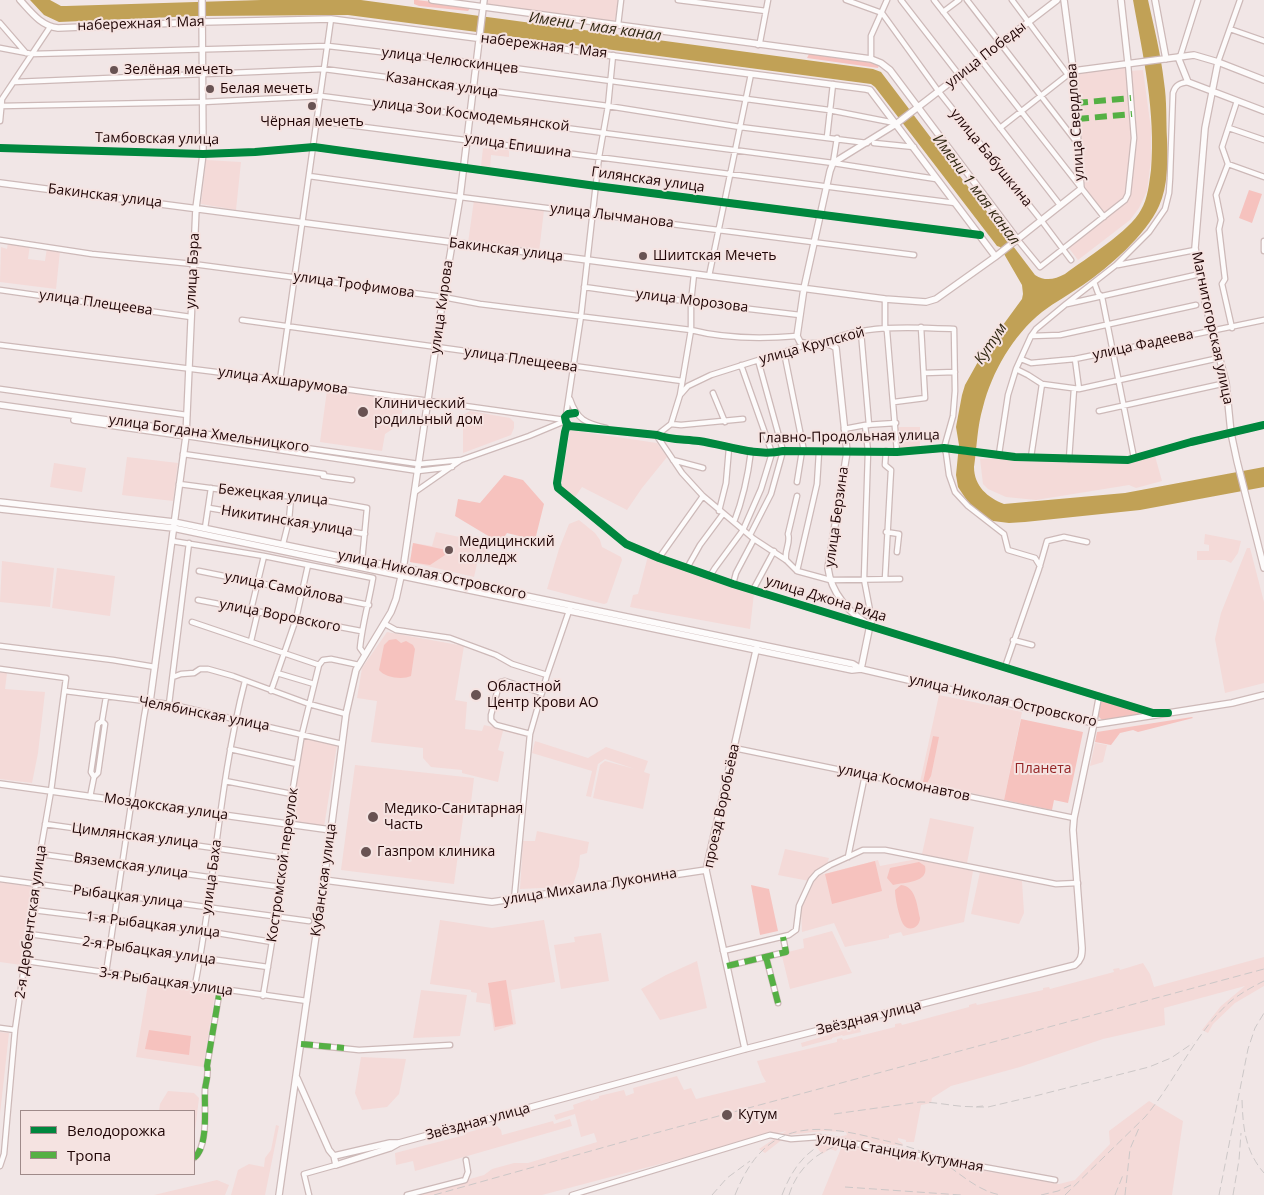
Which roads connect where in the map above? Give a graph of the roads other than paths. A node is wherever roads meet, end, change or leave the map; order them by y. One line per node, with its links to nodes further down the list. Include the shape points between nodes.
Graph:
1 (20, 0): 31 (main road)
2 (202, 0): 27 (main road, улица Бэра)
3 (432, 0): 22 (main road)
4 (484, 0): 22 (main road)
5 (621, 0): 30 (street)
6 (678, 0): 23 (street)
7 (768, 0): 23 (street)
8 (846, 0): 25 (street)
9 (887, 0): 25 (street)
10 (901, 0): 54 (street)
11 (934, 0): 24 (street)
12 (958, 0): 24 (street)
13 (967, 0): 35 (street)
14 (1012, 0): 28 (street)
15 (1057, 0): 28 (main road, улица Победы)
16 (1064, 0): 51 (main road, улица Свердлова)
17 (1121, 0): 48 (main road)
18 (1155, 0): 45 (main road)
19 (1198, 0): 43 (street)
20 (1232, 0): 21 (street)
21 (1240, 1): 32 (street, Магнитогорская улица)
22 (483, 10): 30 (main road); 33 (main road, улица Кирова)
23 (766, 11): 36 (street)
24 (943, 12): 46 (street)
25 (882, 13): 44 (street, via 871,36); 61 (street, улица Бабушкина)
26 (331, 19): 27 (main road, набережная 1 Мая); 33 (main road, набережная 1 Мая); 37 (street)
27 (202, 20): 31 (main road, набережная 1 Мая); 39 (main road, улица Бэра)
28 (1028, 22): 35 (main road, улица Победы); 51 (street)
29 (0, 23): 40 (street)
30 (618, 25): 36 (main road)
31 (50, 27): 41 (street)
32 (1230, 29): 34 (street); 47 (street, Магнитогорская улица)
33 (480, 37): 42 (main road, набережная 1 Мая); 49 (main road, улица Кирова)
34 (1264, 41)
35 (1001, 44): 46 (main road, улица Победы); 63 (street)
36 (758, 45): 44 (main road)
37 (328, 46): 39 (street, улица Челюскинцев); 49 (street, улица Челюскинцев); 50 (street)
38 (0, 48): 40 (street, улица Челюскинцев)
39 (202, 49): 41 (street, улица Челюскинцев); 52 (main road, улица Бэра)
40 (26, 53): 41 (street, улица Челюскинцев)
41 (32, 54): 57 (street)
42 (613, 55): 53 (main road, набережная 1 Мая); 56 (street)
43 (1179, 57): 45 (main road); 47 (main road, via 1194,56); 58 (main road)
44 (871, 59): 71 (main road, via 890,70)
45 (1164, 59): 48 (main road)
46 (981, 60): 54 (main road, улица Победы); 73 (street)
47 (1218, 62): 55 (main road); 62 (main road, Магнитогорская улица)
48 (1128, 63): 51 (main road); 113 (street, via 1134,138 1128,194)
49 (476, 64): 56 (street, улица Челюскинцев); 60 (main road, улица Кирова)
50 (324, 69): 52 (street, Казанская улица); 60 (street, Казанская улица); 64 (street)
51 (1071, 73): 63 (street); 88 (main road, улица Свердлова)
52 (203, 74): 57 (street, Казанская улица); 68 (main road, улица Бэра)
53 (751, 74): 59 (main road, набережная 1 Мая); 66 (street)
54 (960, 76): 61 (main road, улица Победы); 80 (street)
55 (1264, 80)
56 (611, 81): 66 (street, улица Челюскинцев); 70 (street)
57 (14, 82): 65 (street)
58 (1188, 82): 62 (main road); 131 (street, via 1179,84 1173,93 1169,193 1165,209 1150,232)
59 (833, 84): 72 (street); 78 (main road, набережная 1 Мая, via 870,90)
60 (474, 89): 70 (street, Казанская улица); 75 (main road, улица Кирова)
61 (939, 92): 71 (main road, улица Победы); 114 (street, улица Бабушкина)
62 (1211, 92): 67 (main road); 124 (main road, Магнитогорская улица)
63 (1041, 95): 73 (street); 88 (street)
64 (321, 96): 68 (street, улица Зои Космодемьянской); 75 (street, улица Зои Космодемьянской); 77 (street)
65 (1, 98): 69 (street)
66 (746, 100): 72 (street, улица Челюскинцев); 79 (street)
67 (1237, 101): 74 (main road); 81 (street)
68 (203, 102): 69 (street, улица Зои Космодемьянской); 93 (main road, улица Бэра)
69 (1, 106): 76 (street)
70 (608, 106): 79 (street, Казанская улица); 82 (street)
71 (916, 109): 78 (main road, улица Победы); 119 (main road)
72 (829, 110): 78 (street, улица Челюскинцев); 83 (street)
73 (1021, 111): 80 (street); 105 (street)
74 (1264, 111)
75 (470, 115): 82 (street, улица Зои Космодемьянской); 85 (main road, улица Кирова)
76 (0, 121)
77 (317, 121): 85 (street, улица Епишина); 89 (street)
78 (898, 123): 87 (main road, улица Победы); 90 (main road, набережная 1 Мая)
79 (740, 127): 83 (street, Казанская улица); 92 (street)
80 (1000, 128): 109 (street)
81 (1229, 128): 86 (street); 96 (street, via 1222,147)
82 (603, 133): 92 (street, улица Зои Космодемьянской); 94 (street)
83 (827, 137): 84 (street, Казанская улица)
84 (837, 138): 87 (street, Казанская улица); 95 (street)
85 (467, 140): 94 (street, улица Епишина); 97 (main road, улица Кирова)
86 (1264, 140)
87 (871, 143): 90 (street, Казанская улица); 95 (main road, улица Победы)
88 (1079, 145): 105 (main road, улица Свердлова)
89 (314, 147): 93 (street, Тамбовская улица); 97 (street, Гилянская улица); 98 (street)
90 (914, 147): 101 (main road, набережная 1 Мая)
91 (0, 148): 93 (street, Тамбовская улица)
92 (736, 150): 95 (street, улица Зои Космодемьянской); 99 (street)
93 (203, 154): 110 (main road, улица Бэра)
94 (599, 157): 99 (street, улица Епишина); 103 (street)
95 (833, 163): 101 (street, улица Зои Космодемьянской); 104 (main road)
96 (1228, 164): 100 (street); 155 (street, via 1216,195 1222,220 1219,229 1225,279 1222,284)
97 (463, 168): 103 (street, Гилянская улица); 106 (main road, улица Кирова)
98 (309, 176): 106 (street, улица Лычманова); 115 (street)
99 (731, 176): 104 (street, улица Епишина); 107 (street)
100 (1264, 177)
101 (938, 179): 108 (main road, набережная 1 Мая)
102 (0, 183): 110 (main road, Бакинская улица)
103 (596, 186): 107 (street, Гилянская улица); 111 (street)
104 (826, 187): 108 (street, улица Епишина); 112 (main road)
105 (1081, 189): 109 (main road, улица Свердлова); 113 (street)
106 (460, 196): 111 (street, улица Лычманова); 121 (main road, улица Кирова)
107 (726, 203): 112 (street, Гилянская улица); 116 (street)
108 (956, 204): 117 (main road, набережная 1 Мая)
109 (1060, 205): 114 (main road, улица Свердлова)
110 (196, 208): 115 (main road, Бакинская улица); 130 (main road, улица Бэра)
111 (593, 213): 116 (street, улица Лычманова); 128 (street)
112 (821, 214): 117 (street, Гилянская улица); 122 (main road)
113 (1104, 217): 123 (street)
114 (1041, 220): 119 (main road, улица Свердлова); 123 (street, улица Бабушкина)
115 (302, 221): 121 (main road, Бакинская улица); 135 (street)
116 (720, 230): 122 (street, улица Лычманова); 134 (street)
117 (980, 235): 126 (main road, набережная 1 Мая)
118 (0, 240): 130 (street, улица Трофимова, via 92,254)
119 (1015, 240): 123 (street, via 1040,267); 126 (main road, Бакинская улица)
120 (1264, 241): 125 (street)
121 (452, 243): 128 (main road, Бакинская улица); 140 (main road, улица Кирова)
122 (814, 243): 127 (street, улица Лычманова); 138 (main road)
123 (1063, 250): 129 (street, улица Бабушкина)
124 (1195, 250): 131 (street); 133 (main road, Магнитогорская улица)
125 (1264, 251)
126 (997, 254): 142 (main road, Бакинская улица, via 936,299 926,302)
127 (914, 255)
128 (587, 260): 132 (main road, Бакинская улица); 137 (street)
129 (1071, 260)
130 (193, 264): 135 (street, улица Трофимова); 148 (main road, улица Бэра)
131 (1116, 265): 136 (street)
132 (694, 274): 134 (main road, Бакинская улица); 143 (street)
133 (1200, 274): 141 (street); 157 (main road, Магнитогорская улица)
134 (709, 276): 138 (main road, Бакинская улица)
135 (295, 278): 140 (street, улица Трофимова); 152 (street)
136 (1094, 282): 141 (street); 144 (street)
137 (584, 287): 143 (street, улица Морозова); 147 (street)
138 (804, 288): 142 (main road, Бакинская улица); 146 (main road)
139 (0, 290): 148 (street, улица Плещеева)
140 (442, 297): 147 (street, улица Трофимова); 164 (main road, улица Кирова)
141 (1102, 297): 144 (street); 151 (street)
142 (885, 299): 154 (street)
143 (691, 302): 146 (street, улица Морозова); 156 (street)
144 (1066, 304): 160 (street)
145 (1196, 305): 151 (street)
146 (800, 314): 159 (main road)
147 (580, 316): 156 (street, улица Трофимова); 172 (street)
148 (191, 317): 173 (main road, улица Бэра)
149 (242, 320): 152 (street, улица Плещеева)
150 (1264, 320): 155 (street, улица Фадеева)
151 (1108, 324): 160 (street, via 1060,335); 166 (street)
152 (288, 327): 164 (street, улица Плещеева); 178 (street)
153 (921, 327): 154 (street, улица Крупской); 175 (street, улица Крупской, via 954,329); 176 (street)
154 (885, 328): 158 (street, улица Крупской); 188 (street)
155 (1232, 328): 157 (street, улица Фадеева)
156 (691, 330): 159 (street, улица Трофимова, via 761,339); 179 (street)
157 (1213, 330): 166 (street, улица Фадеева); 167 (main road, Магнитогорская улица)
158 (861, 332): 161 (street, улица Крупской, via 837,336); 200 (street)
159 (797, 336): 163 (main road)
160 (1031, 336): 168 (street)
161 (822, 344): 163 (main road, улица Крупской); 204 (main road, улица Берзина, via 836,348)
162 (0, 345): 173 (street, улица Ахшарумова)
163 (806, 345): 165 (street, улица Крупской)
164 (436, 348): 172 (street, улица Плещеева); 187 (main road, улица Кирова)
165 (784, 352): 170 (street, улица Крупской); 213 (street)
166 (1114, 352): 169 (street, улица Фадеева); 177 (street)
167 (1219, 358): 177 (street); 180 (main road, Магнитогорская улица)
168 (1021, 359): 169 (street, улица Фадеева, via 1031,363); 174 (street)
169 (1075, 359): 183 (street)
170 (758, 360): 171 (street, улица Крупской); 212 (street)
171 (741, 365): 185 (street, улица Крупской, via 688,386); 219 (street)
172 (574, 367): 179 (street, улица Плещеева); 186 (street)
173 (189, 368): 178 (street, улица Ахшарумова); 193 (main road, улица Бэра)
174 (1016, 369): 181 (street); 221 (street, via 1008,395)
175 (955, 372): 176 (street); 210 (street, via 953,416)
176 (924, 373): 188 (street, via 925,398)
177 (1119, 379): 183 (street); 189 (street)
178 (280, 380): 187 (street, улица Ахшарумова)
179 (682, 381): 185 (street)
180 (1226, 383): 189 (street); 206 (main road, Магнитогорская улица)
181 (1042, 384): 183 (street); 222 (street)
182 (0, 389): 193 (street)
183 (1077, 389): 224 (street)
184 (713, 393): 197 (street)
185 (680, 395): 199 (street)
186 (570, 398): 192 (street); 196 (street)
187 (428, 401): 194 (street, улица Ахшарумова); 227 (main road, улица Кирова)
188 (894, 402): 198 (street)
189 (1124, 405): 191 (street); 223 (street)
190 (0, 407): 207 (main road, улица Богдана Хмельницкого)
191 (1099, 411)
192 (577, 414): 196 (street, via 570,412); 202 (street, via 580,420); 205 (street, via 588,423)
193 (187, 415): 207 (main road, улица Бэра)
194 (550, 418): 196 (street, улица Ахшарумова); 203 (street)
195 (743, 419): 197 (street)
196 (566, 421): 202 (street, via 571,427); 203 (street); 259 (street, улица Джона Рида, via 558,488 626,544)
197 (725, 422): 199 (street)
198 (896, 423): 200 (street); 218 (street)
199 (671, 424): 208 (street)
200 (867, 425): 204 (street); 214 (street)
201 (1264, 425): 206 (street, Главно-Продольная улица)
202 (576, 426): 205 (street)
203 (550, 428): 225 (street)
204 (844, 428): 217 (main road, улица Берзина)
205 (616, 430): 208 (street)
206 (1231, 433): 223 (street, Главно-Продольная улица); 266 (main road, Магнитогорская улица)
207 (186, 434): 220 (main road, улица Бэра); 227 (street, улица Богдана Хмельницкого); 230 (street, улица Богдана Хмельницкого)
208 (657, 435): 209 (street, Главно-Продольная улица); 226 (street)
209 (730, 448): 211 (street, Главно-Продольная улица); 242 (street)
210 (944, 448): 218 (street, Главно-Продольная улица); 221 (street, Главно-Продольная улица); 263 (street, via 955,492 1004,534 1008,550 1035,558)
211 (751, 451): 219 (street, Главно-Продольная улица); 244 (street, via 742,502)
212 (782, 451): 213 (street, Главно-Продольная улица); 219 (street, Главно-Продольная улица); 250 (street, via 771,494)
213 (803, 451): 216 (street, Главно-Продольная улица); 232 (street)
214 (868, 451): 215 (street, Главно-Продольная улица); 217 (street, Главно-Продольная улица); 271 (street)
215 (886, 451): 218 (street, Главно-Продольная улица); 248 (street, via 885,465 890,470)
216 (819, 452): 217 (street, Главно-Продольная улица); 268 (street, via 817,484)
217 (847, 452): 274 (main road, улица Берзина, via 828,568)
218 (897, 452)
219 (772, 453): 247 (street)
220 (183, 454): 231 (street); 233 (main road, улица Бэра)
221 (999, 454): 222 (street, Главно-Продольная улица)
222 (1031, 457): 224 (street, Главно-Продольная улица)
223 (1134, 458): 224 (street, Главно-Продольная улица)
224 (1069, 459)
225 (461, 460): 227 (street, улица Богдана Хмельницкого); 228 (street)
226 (673, 460): 229 (street); 236 (street)
227 (419, 464): 230 (main road, улица Кирова)
228 (452, 467): 230 (street, улица Богдана Хмельницкого); 235 (street)
229 (703, 468)
230 (418, 471): 235 (main road, улица Кирова)
231 (352, 480)
232 (797, 482)
233 (179, 484): 234 (street, Бежецкая улица); 245 (main road, улица Бэра)
234 (211, 488): 238 (street, Бежецкая улица); 240 (street)
235 (415, 492): 264 (main road, улица Кирова)
236 (703, 496): 242 (street); 259 (street)
237 (797, 496): 260 (street)
238 (291, 498): 243 (street); 249 (street, Бежецкая улица, via 367,508)
239 (0, 502): 245 (main road, улица Николая Островского)
240 (209, 508): 243 (street, Никитинская улица); 246 (street)
241 (0, 509): 245 (main road, улица Николая Островского)
242 (721, 513): 244 (street); 265 (street)
243 (289, 520): 249 (street, Никитинская улица); 255 (street)
244 (734, 522): 247 (street)
245 (174, 525): 246 (main road, улица Николая Островского); 252 (main road, улица Бэра); 269 (main road, улица Николая Островского)
246 (205, 528): 255 (main road, улица Николая Островского)
247 (743, 530): 250 (street); 270 (street)
248 (886, 532): 257 (street, via 899,534); 272 (street)
249 (365, 534): 261 (street)
250 (750, 535): 251 (street)
251 (754, 540): 256 (street); 276 (street)
252 (172, 541): 254 (street); 299 (main road, улица Бэра)
253 (1086, 542): 263 (street, via 1064,536 1047,542)
254 (189, 543): 258 (street); 305 (street)
255 (283, 544): 261 (main road, улица Николая Островского)
256 (774, 551): 260 (street); 278 (street)
257 (898, 552)
258 (264, 556): 262 (street); 275 (street)
259 (659, 558): 265 (street, улица Джона Рида)
260 (786, 560): 268 (street)
261 (362, 561): 264 (main road, улица Николая Островского)
262 (308, 565): 279 (street); 281 (street, via 374,578)
263 (1040, 566): 290 (street)
264 (403, 568): 269 (main road, улица Кирова); 277 (main road, улица Николая Островского)
265 (687, 568): 270 (street, улица Джона Рида)
266 (1264, 568)
267 (200, 571): 275 (street, улица Самойлова)
268 (797, 571): 274 (street)
269 (402, 575): 277 (main road, улица Николая Островского); 287 (main road, Кубанская улица)
270 (710, 576): 276 (street, улица Джона Рида)
271 (864, 579): 272 (street); 274 (street); 288 (street, via 872,621)
272 (885, 579): 273 (street)
273 (900, 579)
274 (830, 580): 288 (main road, улица Берзина, via 847,607)
275 (258, 582): 279 (street, улица Самойлова); 283 (street)
276 (733, 584): 278 (street, улица Джона Рида)
277 (459, 585): 282 (main road, улица Николая Островского)
278 (753, 590): 288 (street, улица Джона Рида)
279 (302, 592): 281 (street, улица Самойлова); 285 (street)
280 (198, 600): 283 (street, улица Воровского)
281 (369, 605): 289 (street)
282 (571, 607): 294 (main road, улица Николая Островского); 304 (street)
283 (251, 610): 284 (street, улица Воровского)
284 (258, 611): 285 (street, улица Воровского); 291 (street)
285 (296, 619): 289 (street, улица Воровского); 295 (street)
286 (192, 622): 291 (street)
287 (385, 624): 296 (main road, Кубанская улица); 304 (street, via 402,632 450,638)
288 (870, 625): 300 (street, улица Джона Рида); 302 (main road)
289 (361, 631): 296 (street, via 360,648)
290 (1013, 640): 292 (street); 300 (street)
291 (251, 641): 295 (street)
292 (1032, 645)
293 (0, 646): 299 (street)
294 (757, 647): 302 (main road, улица Николая Островского, via 852,670); 324 (main road, проезд Воробьёва)
295 (285, 652): 297 (street); 303 (street)
296 (364, 655): 298 (main road, Кубанская улица)
297 (319, 665): 298 (street, via 323,660 331,659); 307 (street, Костромской переулок)
298 (359, 665): 318 (main road, Кубанская улица)
299 (155, 667): 314 (main road, улица Бэра)
300 (1004, 667): 312 (street, улица Джона Рида)
301 (0, 669): 308 (street, 2-я Дербентская улица, via 66,678)
302 (861, 669): 320 (main road, улица Николая Островского)
303 (277, 673): 307 (street); 309 (street)
304 (547, 675): 310 (street)
305 (173, 677): 306 (street, via 208,669); 315 (street)
306 (245, 682): 309 (street); 319 (street, улица Баха)
307 (314, 684): 316 (street, Костромской переулок)
308 (64, 691): 313 (street, Челябинская улица); 330 (street, 2-я Дербентская улица)
309 (271, 691): 316 (street)
310 (542, 693): 322 (street); 322 (street, via 504,682 499,685 491,720 496,725)
311 (1264, 695): 317 (main road, улица Николая Островского)
312 (1099, 696): 317 (street, улица Джона Рида, via 1153,713); 320 (street, Звёздная улица)
313 (106, 697): 314 (street, Челябинская улица); 332 (street, via 98,772)
314 (150, 702): 315 (street, Челябинская улица); 333 (street, via 146,706)
315 (169, 704): 319 (street, Челябинская улица)
316 (309, 704): 318 (street); 321 (street, Костромской переулок)
317 (1168, 713): 320 (main road, улица Николая Островского)
318 (346, 714): 323 (main road, Кубанская улица)
319 (235, 719): 321 (street, Челябинская улица); 325 (street, улица Баха)
320 (1094, 723): 335 (main road, Звёздная улица)
321 (302, 734): 323 (street, Челябинская улица); 326 (street, Костромской переулок)
322 (530, 734): 353 (street)
323 (342, 744): 338 (main road, Кубанская улица)
324 (734, 748): 327 (street, улица Космонавтов); 345 (main road, проезд Воробьёва)
325 (230, 749): 326 (street); 328 (street, улица Баха)
326 (297, 764): 331 (street, Костромской переулок)
327 (865, 775): 335 (street, улица Космонавтов); 342 (street)
328 (225, 781): 331 (street); 334 (street, улица Баха)
329 (0, 784): 330 (main road, Моздокская улица)
330 (52, 791): 332 (main road, Моздокская улица); 336 (street, 2-я Дербентская улица)
331 (292, 794): 337 (street, Костромской переулок)
332 (90, 797): 333 (main road, Моздокская улица)
333 (131, 802): 334 (main road, Моздокская улица); 339 (street)
334 (221, 815): 337 (main road, Моздокская улица); 340 (street, улица Баха)
335 (1074, 818): 349 (main road, Звёздная улица)
336 (45, 824): 339 (street, Цимлянская улица); 341 (street, 2-я Дербентская улица)
337 (289, 825): 338 (main road, Моздокская улица); 343 (street, Костромской переулок)
338 (331, 830): 348 (main road, Кубанская улица)
339 (125, 836): 340 (street, Цимлянская улица); 344 (street)
340 (216, 847): 343 (street, Цимлянская улица); 346 (street, улица Баха)
341 (40, 854): 344 (street, Вяземская улица); 350 (street, 2-я Дербентская улица)
342 (848, 857): 349 (street, via 863,850 885,850 1056,884); 361 (street, via 817,873 800,906 796,930)
343 (284, 858): 351 (street, Костромской переулок)
344 (121, 864): 346 (street, Вяземская улица); 352 (street)
345 (706, 870): 353 (main road, улица Михаила Луконина); 364 (main road, проезд Воробьёва)
346 (212, 877): 351 (street, Вяземская улица); 354 (street, улица Баха)
347 (0, 879): 350 (street, Рыбацкая улица)
348 (324, 880): 353 (main road, улица Михаила Луконина, via 492,902); 374 (main road, Кубанская улица)
349 (1078, 883): 380 (main road, Звёздная улица, via 1082,956 1075,965)
350 (36, 884): 352 (street, Рыбацкая улица); 355 (street, 2-я Дербентская улица)
351 (282, 887): 356 (street, Костромской переулок)
352 (117, 895): 354 (street, Рыбацкая улица); 357 (street)
353 (514, 900)
354 (208, 907): 356 (street, Рыбацкая улица); 359 (street, улица Баха)
355 (33, 910): 357 (street, 1-я Рыбацкая улица); 360 (street, 2-я Дербентская улица)
356 (276, 917): 358 (street, Рыбацкая улица); 362 (street, Костромской переулок)
357 (113, 921): 359 (street, 1-я Рыбацкая улица); 363 (street)
358 (309, 921)
359 (205, 931): 362 (street, 1-я Рыбацкая улица); 366 (street, улица Баха)
360 (29, 934): 363 (street, 2-я Рыбацкая улица); 367 (street, 2-я Дербентская улица)
361 (783, 937): 364 (street); 365 (street, via 786,952)
362 (272, 942): 369 (street, Костромской переулок)
363 (110, 945): 366 (street, 2-я Рыбацкая улица); 370 (street)
364 (723, 951): 368 (main road, проезд Воробьёва)
365 (766, 957): 368 (street); 375 (street)
366 (200, 958): 369 (street, 2-я Рыбацкая улица); 371 (street, улица Баха)
367 (26, 961): 370 (street, 3-я Рыбацкая улица); 377 (street, 2-я Дербентская улица)
368 (727, 966): 380 (main road, проезд Воробьёва)
369 (268, 967): 373 (street, Костромской переулок)
370 (106, 973): 371 (street, 3-я Рыбацкая улица)
371 (195, 985): 372 (street, 3-я Рыбацкая улица)
372 (220, 989): 373 (street, 3-я Рыбацкая улица); 384 (street, via 207,1066 202,1147)
373 (264, 996): 374 (street, 3-я Рыбацкая улица)
374 (307, 1001): 378 (main road, Кубанская улица)
375 (778, 1003)
376 (0, 1028): 377 (street)
377 (15, 1030): 387 (street, 2-я Дербентская улица, via 4,1154)
378 (301, 1044): 379 (street, via 359,1050); 381 (main road, Кубанская улица)
379 (450, 1045)
380 (745, 1050): 382 (main road, Звёздная улица)
381 (296, 1076): 383 (main road, via 328,1150); 389 (main road, Кубанская улица)
382 (398, 1143): 383 (main road); 386 (main road)
383 (334, 1156): 386 (main road)
384 (195, 1157)
385 (466, 1160): 391 (street, via 468,1172 465,1180)
386 (336, 1165): 390 (street, via 304,1174)
387 (0, 1166)
388 (1055, 1180): 392 (street, улица Станция Кутумная, via 819,1137 791,1139 770,1136)
389 (279, 1195)
390 (309, 1195)
391 (407, 1195)
392 (572, 1195)

